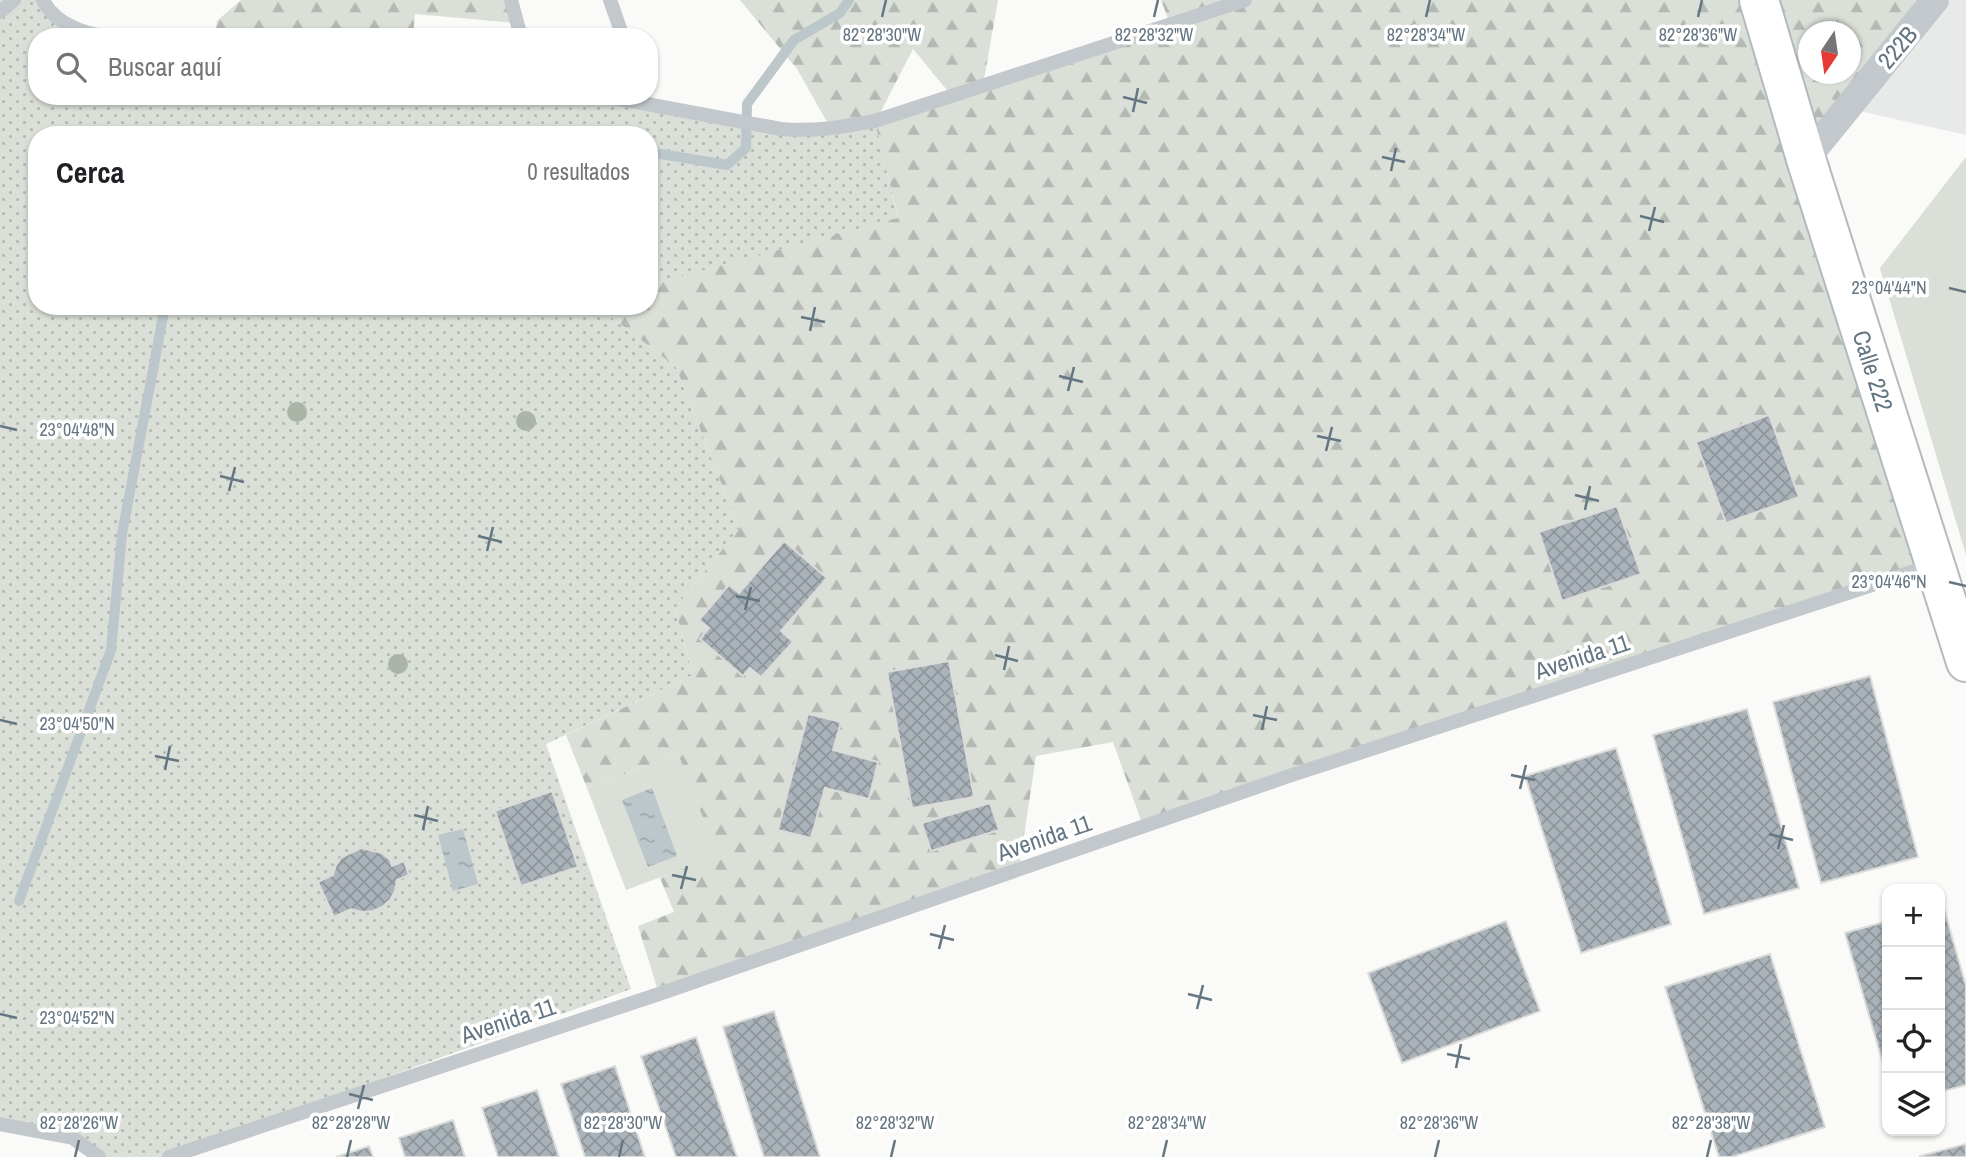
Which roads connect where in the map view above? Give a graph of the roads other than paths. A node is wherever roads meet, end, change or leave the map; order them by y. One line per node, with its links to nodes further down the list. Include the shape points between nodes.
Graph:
1 (14, 0): 8 (lane)
2 (43, 0): 9 (lane, via 65,24)
3 (511, 0): 10 (lane)
4 (610, 0): 11 (lane)
5 (1245, 0): 12 (lane, via 875,121 810,132)
6 (1759, 0): 13 (main road, Calle 222)
7 (1935, 0): 13 (street, 222B)
8 (0, 12)
9 (76, 28)
10 (519, 28)
11 (620, 28)
12 (658, 104)
13 (1806, 159): 14 (main road, Calle 222)
14 (1935, 564): 15 (main road, Calle 222); 18 (lane, Avenida 11, via 1286,776 659,994)
15 (1966, 662)
16 (0, 1124): 17 (lane, via 73,1138)
17 (99, 1157)
18 (169, 1157)

